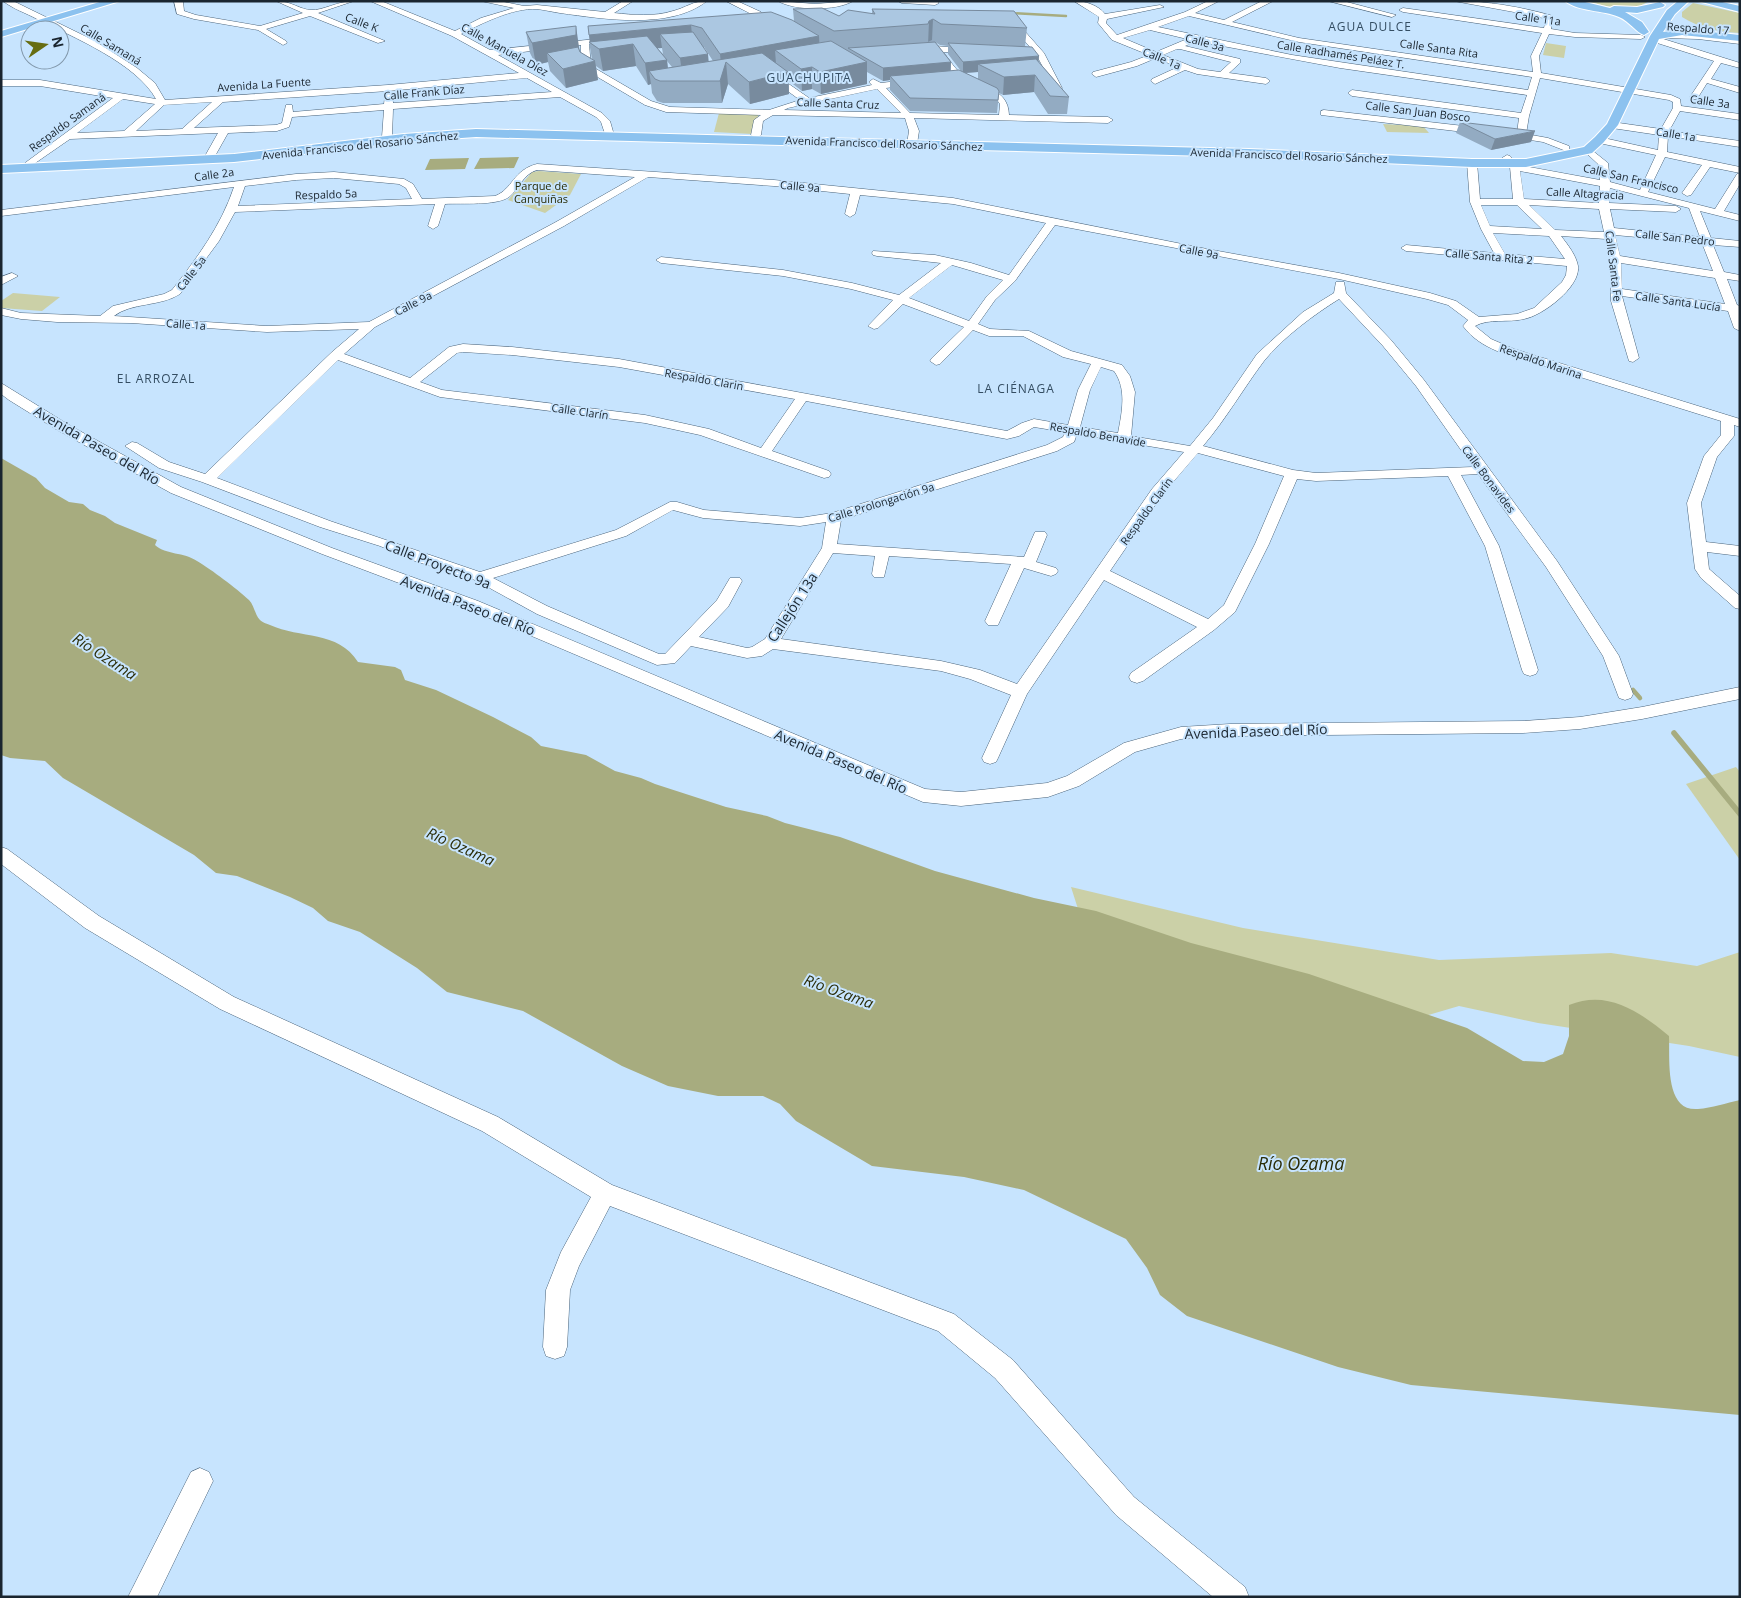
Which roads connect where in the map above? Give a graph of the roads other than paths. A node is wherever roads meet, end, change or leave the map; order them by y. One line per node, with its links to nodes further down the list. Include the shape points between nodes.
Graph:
1 (7, 1): 28 (street, Calle Samaná)
2 (115, 1): 43 (main road)
3 (280, 1): 35 (street, Calle K)
4 (350, 1): 35 (street)
5 (374, 1): 54 (street, Calle Manuela Díez)
6 (553, 1): 29 (street)
7 (629, 1): 36 (street)
8 (703, 1): 36 (street, via 661,17)
9 (730, 1): 47 (street, via 778,27)
10 (782, 1): 11 (street, via 808,6)
11 (848, 1)
12 (902, 1): 25 (street)
13 (1078, 1): 40 (street)
14 (1140, 1): 33 (street, Calle Santa Rita)
15 (1269, 1): 44 (street)
16 (1332, 1): 38 (street)
17 (1410, 1): 34 (street)
18 (1458, 1): 39 (street); 51 (street, via 1549,17)
19 (1570, 1): 59 (main road, via 1625,16 1641,26)
20 (1579, 1): 27 (main road, via 1623,10)
21 (1720, 1): 30 (main road)
22 (1210, 2): 37 (street)
23 (1706, 2): 30 (main road)
24 (482, 3): 31 (street)
25 (935, 3)
26 (181, 4): 46 (street, via 180,12 194,17)
27 (1671, 4): 59 (main road, Avenida Francisco del Rosario Sánchez); 60 (main road, via 1677,15 1691,26)
28 (17, 6): 32 (street); 42 (street, Calle Samaná)
29 (537, 7): 31 (street); 36 (street)
30 (1740, 7)
31 (524, 8): 54 (street, via 484,20)
32 (1, 9)
33 (1166, 9): 37 (street, Calle Santa Rita); 40 (street)
34 (1403, 10): 38 (street); 39 (street, Calle 11a)
35 (311, 14): 46 (street); 61 (street, Calle K)
36 (606, 14)
37 (1187, 15): 44 (street, Calle Santa Rita); 48 (street)
38 (1392, 15): 41 (street)
39 (1450, 16): 49 (street); 51 (street, Calle 11a)
40 (1103, 17): 57 (street, via 1102,23)
41 (1382, 18)
42 (45, 20)
43 (50, 20)
44 (1221, 22): 55 (street, Calle Santa Rita); 58 (street)
45 (995, 27): 73 (street, via 1018,29)
46 (260, 28): 65 (street)
47 (755, 28)
48 (1150, 28): 57 (street); 58 (street, Calle Radhamés Peláez T.)
49 (1444, 28)
50 (20, 29): 53 (main road)
51 (1546, 30): 59 (street, Calle 11a); 86 (street, via 1535,56)
52 (70, 32): 112 (street, Calle Samaná, via 134,70 152,85)
53 (1, 34)
54 (455, 34): 69 (street, Calle Manuela Díez)
55 (1280, 36): 66 (street, Calle Santa Rita); 72 (street)
56 (619, 38): 62 (street)
57 (1115, 38): 75 (street, Calle 1a)
58 (1191, 38): 67 (street); 72 (street, Calle Radhamés Peláez T.)
59 (1646, 38): 60 (main road, via 1682,32); 64 (street, Respaldo 17, via 1698,37); 76 (street, Calle 11a); 101 (main road, Avenida Francisco del Rosario Sánchez)
60 (1740, 38)
61 (381, 41)
62 (584, 42): 69 (street); 102 (street, Calle Santa Cruz, via 587,67)
63 (931, 42): 68 (street)
64 (1740, 42)
65 (282, 43)
66 (1334, 45): 77 (street); 86 (street, Calle Santa Rita)
67 (1177, 46): 75 (street); 87 (street, Calle 3a, via 1237,61)
68 (936, 50): 70 (street); 71 (street); 90 (street)
69 (490, 52): 84 (street, Calle Manuela Díez)
70 (910, 52)
71 (981, 52)
72 (1258, 52): 77 (street, Calle Radhamés Peláez T.)
73 (1040, 53): 74 (street); 83 (street)
74 (1026, 54)
75 (1156, 55): 79 (street, Calle 1a); 85 (street)
76 (1719, 60): 78 (street, Calle 11a); 91 (street)
77 (1318, 66): 114 (street, Calle Radhamés Peláez T., via 1400,78)
78 (1740, 66)
79 (1185, 67): 87 (street, Calle 1a); 93 (street)
80 (542, 69): 84 (street, Avenida La Fuente)
81 (768, 69): 111 (street)
82 (1039, 70): 83 (street)
83 (1049, 70): 98 (street)
84 (527, 74): 97 (street, Avenida La Fuente); 107 (street, Calle Manuela Díez)
85 (1096, 74)
86 (1537, 74): 103 (street, Calle Santa Rita); 105 (street)
87 (1222, 75): 94 (street, Calle 1a)
88 (864, 76): 96 (street)
89 (980, 76): 90 (street)
90 (956, 78): 123 (street, via 1000,98 1004,104)
91 (1705, 80): 100 (street); 109 (street)
92 (925, 81): 96 (street)
93 (1156, 81)
94 (1266, 81)
95 (1, 83): 108 (street, Avenida La Fuente, via 40,83)
96 (880, 86): 111 (street); 122 (street)
97 (388, 88): 106 (street, Avenida La Fuente); 113 (street)
98 (1058, 88)
99 (645, 90): 102 (street)
100 (1740, 90)
101 (1629, 91): 103 (street, Calle Santa Rita); 115 (street, Calle Santa Rita, via 1671,98 1677,101); 125 (main road, Avenida Francisco del Rosario Sánchez)
102 (628, 92): 117 (street, Calle Santa Cruz, via 669,110)
103 (1614, 92): 138 (main road, Avenida Francisco del Rosario Sánchez, via 1598,126 1585,139)
104 (1352, 93): 116 (street)
105 (1531, 93): 114 (street, Calle Radhamés Peláez T.); 120 (street)
106 (289, 94): 110 (street, Avenida La Fuente); 119 (street)
107 (561, 94): 113 (street, Calle Frank Díaz); 129 (street, Calle Manuela Díez, via 598,115 605,121)
108 (120, 97): 112 (street, Avenida La Fuente); 132 (street, Respaldo Samaná)
109 (1694, 97)
110 (222, 98): 112 (street, Avenida La Fuente); 128 (street)
111 (808, 102): 117 (street)
112 (162, 103): 130 (street)
113 (389, 106): 119 (street, Calle Frank Díaz); 134 (street)
114 (1462, 107): 116 (street, Calle San Juan Bosco); 116 (street); 120 (street); 133 (street, Calle San Juan Bosco, via 1499,133)
115 (1676, 108): 121 (street, Calle 3a); 127 (street)
116 (1389, 109): 118 (street, Calle San Juan Bosco)
117 (770, 113): 122 (street, Calle Santa Cruz); 131 (street, via 759,120)
118 (1324, 113)
119 (288, 116): 126 (street, Calle Frank Díaz, via 282,127)
120 (1524, 116): 133 (street)
121 (1740, 116)
122 (908, 117): 123 (street, Calle Santa Cruz); 136 (street, via 914,131)
123 (1004, 119): 124 (street, Calle Santa Cruz)
124 (1108, 120)
125 (1612, 125): 127 (street, Calle 1a); 135 (main road, Avenida Francisco del Rosario Sánchez)
126 (224, 131): 128 (street, Calle Frank Díaz); 142 (street)
127 (1664, 132): 137 (street, Calle 1a); 140 (street)
128 (183, 133): 130 (street, Calle Frank Díaz)
129 (609, 133): 131 (main road, Avenida Francisco del Rosario Sánchez); 134 (main road, Avenida Francisco del Rosario Sánchez, via 471,129); 136 (main road, Avenida Francisco del Rosario Sánchez); 147 (main road, Avenida Francisco del Rosario Sánchez, via 458,134 234,158)
130 (125, 135): 132 (street, Calle Frank Díaz)
131 (756, 135): 136 (main road, Avenida Francisco del Rosario Sánchez)
132 (67, 136): 146 (street, Respaldo Samaná)
133 (1520, 136): 138 (street, Calle San Juan Bosco, via 1546,140)
134 (387, 137): 142 (main road, Avenida Francisco del Rosario Sánchez)
135 (1598, 140): 139 (main road, Avenida Francisco del Rosario Sánchez); 140 (street)
136 (913, 141): 141 (main road, Avenida Francisco del Rosario Sánchez)
137 (1740, 144)
138 (1566, 148): 144 (main road, Avenida Francisco del Rosario Sánchez)
139 (1588, 150): 144 (main road, Avenida Francisco del Rosario Sánchez, via 1562,157); 152 (street, Calle Santa Fe, via 1603,164)
140 (1662, 152): 145 (street); 155 (street)
141 (1328, 155): 143 (main road, Avenida Francisco del Rosario Sánchez); 144 (main road, Avenida Francisco del Rosario Sánchez, via 1458,158)
142 (210, 156): 146 (main road, Avenida Francisco del Rosario Sánchez)
143 (1472, 163): 144 (main road, Avenida Francisco del Rosario Sánchez); 158 (street)
144 (1512, 163): 152 (street, Calle San Francisco); 159 (street)
145 (1708, 163): 148 (street); 154 (street)
146 (28, 165): 147 (main road, Avenida Francisco del Rosario Sánchez)
147 (1, 168)
148 (1740, 170)
149 (645, 175): 153 (street, Calle 9a); 157 (street, Respaldo 5a, via 537,167 526,170 500,198); 194 (street, Calle 9a)
150 (1740, 176): 163 (street)
151 (241, 183): 156 (street, Calle 2a, via 334,175 393,179 410,186); 162 (street, Calle 5a); 164 (street, Calle 2a)
152 (1605, 184): 155 (street, Calle San Francisco); 160 (street, Calle Santa Fe)
153 (856, 191): 165 (street); 167 (street, Calle 9a, via 952,201)
154 (1686, 193)
155 (1643, 194): 161 (street, Calle San Francisco)
156 (419, 202): 157 (street, Respaldo 5a); 162 (street, Respaldo 5a)
157 (441, 202): 168 (street)
158 (1475, 202): 159 (street, Calle Altagracia); 169 (street)
159 (1520, 202): 160 (street, Calle Altagracia); 170 (street)
160 (1604, 206): 161 (street, Calle Altagracia); 171 (street, Calle Santa Fe)
161 (1693, 207): 163 (street, Calle San Francisco); 172 (street)
162 (233, 209): 192 (street, Calle 5a, via 209,250 173,295 117,308)
163 (1718, 212): 166 (street, Calle San Francisco)
164 (1, 213)
165 (850, 214)
166 (1740, 218)
167 (1053, 220): 183 (street, Calle 9a); 185 (street)
168 (433, 226)
169 (1486, 229): 170 (street, Calle San Pedro); 176 (street)
170 (1550, 231): 171 (street, Calle San Pedro); 180 (street)
171 (1610, 233): 172 (street, Calle San Pedro); 177 (street, Calle Santa Fe)
172 (1706, 240): 173 (street, Calle San Pedro); 181 (street)
173 (1740, 244)
174 (1406, 248): 176 (street, Calle Santa Rita 2)
175 (877, 253): 179 (street)
176 (1502, 258): 180 (street, Calle Santa Rita 2)
177 (1615, 259): 181 (street); 187 (street, Calle Santa Fe)
178 (661, 260): 189 (street, via 821,279)
179 (950, 261): 185 (street); 189 (street)
180 (1572, 263): 193 (street, via 1568,284 1537,312 1512,318)
181 (1718, 275): 184 (street); 190 (street)
182 (12, 276): 186 (street)
183 (1339, 276): 188 (street); 193 (street, Calle 9a, via 1452,303)
184 (1740, 278)
185 (1011, 279): 196 (street, via 991,298)
186 (1, 282)
187 (1617, 292): 190 (street, Calle Santa Lucía); 199 (street, Calle Santa Fe)
188 (1340, 294): 212 (street, Respaldo Clarín, via 1307,314 1261,357 1218,421); 214 (street, Calle Bonavides, via 1420,383)
189 (901, 299): 195 (street); 196 (street)
190 (1736, 309): 197 (street)
191 (1, 311): 192 (street, Calle 1a, via 21,316)
192 (102, 320): 194 (street, Calle 1a, via 267,328)
193 (1476, 320): 205 (street, Respaldo Marina, via 1470,322 1472,331 1502,348)
194 (371, 325): 198 (street, Calle 9a)
195 (874, 326)
196 (971, 326): 200 (street); 201 (street, via 989,332 1025,333 1067,354)
197 (1740, 328)
198 (336, 355): 202 (street, Calle Clarín); 218 (street, Calle 9a)
199 (1633, 358)
200 (936, 361)
201 (1098, 362): 206 (street, via 1083,389); 209 (street, via 1118,368 1127,382 1129,397)
202 (411, 383): 204 (street, Respaldo Clarin, via 453,350 475,348 603,361); 213 (street, Calle Clarín, via 457,397 645,419 704,432)
203 (1, 387): 239 (street, Avenida Paseo del Río, via 64,428 176,490 473,605 923,795 961,799 1048,790 1073,781 1130,747 1181,733 1523,727 1598,720)
204 (802, 398): 207 (street, Respaldo Clarin); 213 (street)
205 (1733, 422): 208 (street)
206 (1072, 430): 207 (street, Respaldo Benavide, via 1034,423 1023,425 1014,434); 209 (street, Respaldo Benavide); 219 (street, Calle Prolongación 9a, via 1069,439 1052,448)
207 (1007, 435)
208 (1728, 436): 211 (street); 221 (street, via 1711,456 1694,503)
209 (1124, 438): 212 (street, Respaldo Benavide)
210 (132, 446): 218 (street, Calle Proyecto 9a, via 164,465)
211 (1740, 447)
212 (1194, 449): 217 (street, Respaldo Benavide); 227 (street, Respaldo Clarín, via 1157,492)
213 (764, 453): 216 (street, Calle Clarín)
214 (1482, 470): 215 (street, Respaldo Benavide); 240 (street, Calle Bonavides, via 1552,564 1611,656)
215 (1452, 472): 217 (street, Respaldo Benavide, via 1316,478); 236 (street, via 1492,546)
216 (824, 474)
217 (1292, 474): 233 (street, via 1230,608)
218 (207, 479): 229 (street, Calle Proyecto 9a)
219 (834, 518): 222 (street, Callejón 13a); 229 (street, Calle Prolongación 9a, via 800,522 703,514 670,506 621,533)
220 (1040, 535): 225 (street)
221 (1699, 546): 223 (street); 231 (street, via 1706,575)
222 (830, 548): 224 (street); 235 (street, Callejón 13a)
223 (1740, 551)
224 (882, 552): 225 (street); 228 (street)
225 (1024, 562): 226 (street); 232 (street)
226 (1051, 571)
227 (1102, 573): 233 (street); 238 (street, Respaldo Clarín)
228 (879, 574)
229 (480, 577): 234 (street, Calle Proyecto 9a, via 542,610 657,660 669,659)
230 (735, 581): 234 (street, via 723,603)
231 (1740, 604)
232 (993, 621)
233 (1209, 626): 237 (street)
234 (686, 640): 235 (street, Callejón 13a, via 747,654)
235 (772, 643): 238 (street, via 941,666 974,674)
236 (1530, 670)
237 (1138, 677)
238 (1020, 692): 241 (street, Respaldo Clarín)
239 (1740, 693)
240 (1625, 694)
241 (990, 758)
242 (1, 854): 243 (street, via 92,922 227,1003 490,1124)
243 (605, 1193): 244 (street, via 569,1260 558,1290); 247 (street, via 946,1322 1004,1369 1125,1506)
244 (555, 1347)
245 (200, 1481): 246 (street)
246 (142, 1597)
247 (1235, 1597)

